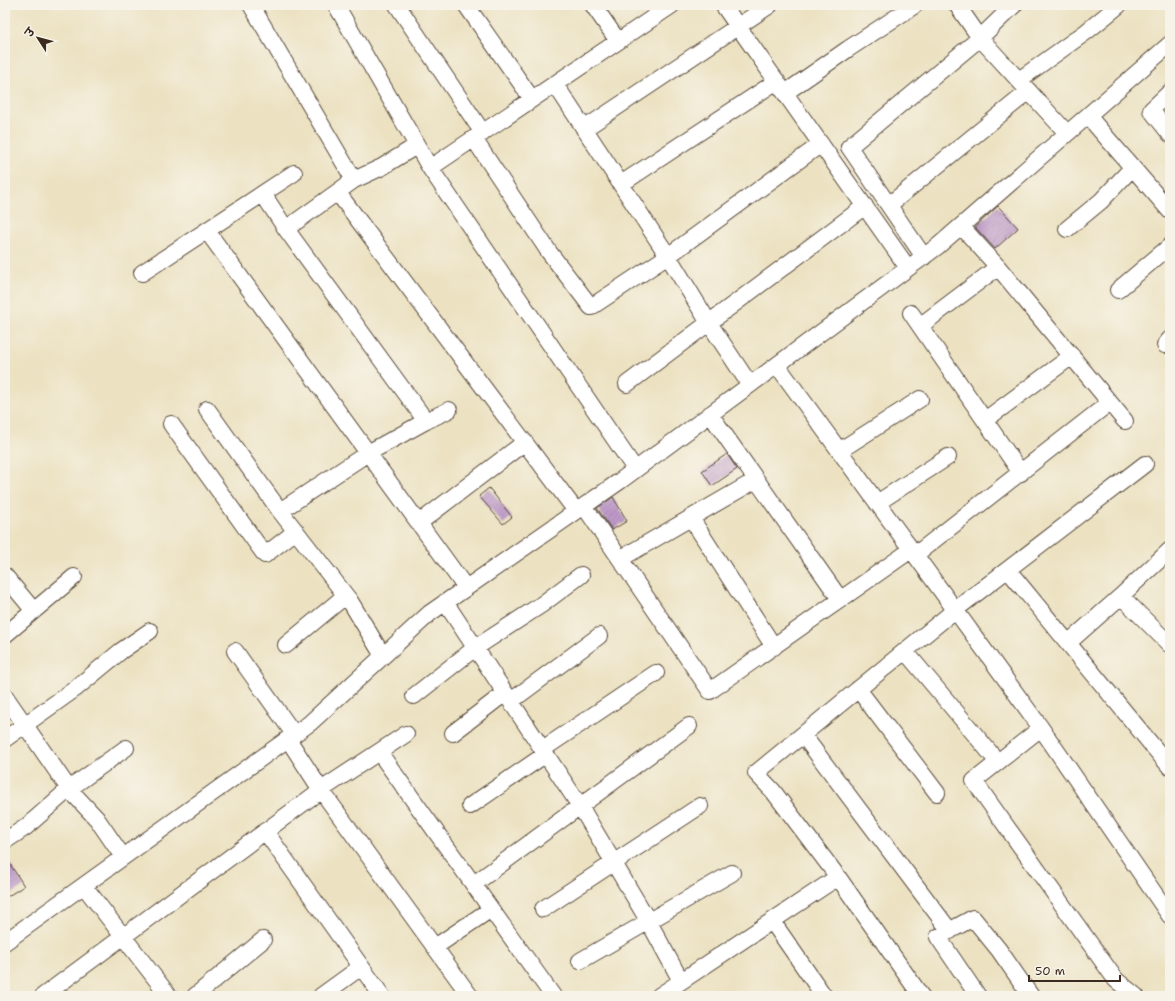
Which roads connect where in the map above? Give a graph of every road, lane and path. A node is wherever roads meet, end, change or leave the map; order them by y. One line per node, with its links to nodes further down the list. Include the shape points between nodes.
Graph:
1 (251, 5): 32 (street)
2 (336, 5): 28 (street)
3 (396, 5): 26 (street)
4 (466, 5): 21 (street)
5 (593, 5): 15 (street)
6 (723, 5): 13 (street)
7 (770, 5): 13 (street)
8 (915, 5): 19 (street, via 848,49)
9 (957, 5): 14 (street)
10 (1014, 5): 14 (street)
11 (1119, 5): 18 (street)
12 (667, 7): 15 (street)
13 (737, 25): 19 (street); 23 (street)
14 (980, 38): 18 (street); 36 (street, via 849,147)
15 (618, 41): 17 (street)
16 (1170, 44): 22 (street)
17 (555, 84): 21 (street); 23 (street)
18 (1024, 85): 24 (street); 36 (street)
19 (781, 87): 27 (street); 33 (street)
20 (1170, 92): 25 (street, via 1151,110)
21 (532, 99): 26 (street)
22 (1088, 116): 24 (street); 30 (street)
23 (584, 129): 33 (street)
24 (1068, 133): 39 (street)
25 (1170, 134)
26 (478, 136): 29 (street); 44 (street, via 549,252 591,307)
27 (821, 144): 37 (street); 44 (street)
28 (416, 146): 29 (street); 32 (street, via 382,167)
29 (430, 168): 69 (street)
30 (1132, 168): 38 (street); 41 (street, via 1101,201)
31 (294, 173): 35 (street)
32 (354, 180): 34 (street)
33 (620, 184): 44 (street)
34 (338, 193): 40 (street); 64 (street)
35 (263, 194): 40 (street); 42 (street)
36 (888, 205): 45 (street)
37 (865, 206): 47 (street); 50 (street)
38 (1170, 210)
39 (961, 226): 45 (street); 46 (street)
40 (286, 229): 61 (street)
41 (1067, 229)
42 (207, 231): 48 (street); 66 (street)
43 (1170, 246): 49 (street)
44 (668, 256): 50 (street)
45 (924, 257): 47 (street)
46 (998, 266): 51 (street); 60 (street, via 916,319)
47 (908, 268): 52 (street)
48 (142, 273)
49 (1118, 290)
50 (708, 323): 53 (street); 54 (street)
51 (1072, 356): 56 (street); 60 (street)
52 (777, 365): 54 (street); 65 (street)
53 (627, 384)
54 (750, 385): 59 (street)
55 (920, 399): 65 (street)
56 (1109, 403): 62 (street); 70 (street)
57 (207, 409): 74 (street)
58 (450, 410): 61 (street)
59 (710, 414): 69 (street); 71 (street)
60 (985, 420): 70 (street)
61 (426, 421): 66 (street)
62 (1125, 421)
63 (172, 424): 77 (street, via 264,555)
64 (524, 442): 73 (street); 76 (street)
65 (839, 451): 72 (street)
66 (368, 453): 74 (street); 76 (street)
67 (948, 457): 72 (street)
68 (1145, 464): 81 (street)
69 (635, 469): 73 (street)
70 (1021, 473): 79 (street)
71 (756, 480): 75 (street); 88 (street)
72 (877, 503): 79 (street)
73 (580, 508): 80 (street); 85 (street)
74 (280, 511): 77 (street)
75 (691, 518): 80 (street); 98 (street)
76 (419, 523): 85 (street)
77 (296, 531): 86 (street)
78 (1170, 550): 87 (street)
79 (913, 552): 88 (street); 90 (street)
80 (620, 559): 98 (street, via 710,691)
81 (1008, 570): 90 (street); 95 (street)
82 (581, 575): 99 (street, via 541,605)
83 (5, 576): 91 (street)
84 (74, 577): 91 (street)
85 (466, 588): 89 (street)
86 (345, 596): 96 (street); 102 (street)
87 (1121, 596): 95 (street); 97 (street)
88 (840, 599): 98 (street)
89 (445, 602): 99 (street); 102 (street)
90 (955, 610): 101 (street); 110 (street)
91 (34, 611): 93 (street)
92 (150, 631): 108 (street, via 75,689)
93 (5, 635)
94 (599, 636): 107 (street)
95 (1068, 643): 120 (street)
96 (286, 645)
97 (1170, 645)
98 (774, 647)
99 (475, 648): 106 (street); 107 (street)
100 (234, 651): 114 (street)
101 (905, 651): 104 (street); 119 (street)
102 (383, 656): 114 (street, via 310,723)
103 (656, 674): 118 (street)
104 (858, 689): 113 (street); 123 (street)
105 (5, 696): 108 (street)
106 (414, 696)
107 (508, 697): 111 (street); 118 (street)
108 (24, 724): 115 (street); 121 (street)
109 (689, 726): 125 (street)
110 (1041, 728): 137 (street); 160 (street, via 974,782 1116,980)
111 (453, 733)
112 (406, 734): 117 (street)
113 (803, 735): 132 (street, via 756,773 773,791); 140 (street)
114 (291, 737): 122 (street); 129 (street)
115 (5, 739)
116 (126, 748): 121 (street)
117 (379, 752): 122 (street); 133 (street)
118 (544, 752): 124 (street); 125 (street)
119 (992, 755)
120 (1170, 767)
121 (69, 789): 128 (street, via 26,827); 129 (street, via 97,819)
122 (321, 790): 127 (street); 144 (street)
123 (937, 793)
124 (470, 806)
125 (580, 806): 130 (street); 133 (street)
126 (700, 806): 130 (street)
127 (265, 831): 141 (street); 146 (street)
128 (5, 841)
129 (123, 857): 134 (street)
130 (612, 862): 136 (street); 139 (street)
131 (732, 873): 139 (street)
132 (838, 877): 138 (street); 157 (street)
133 (474, 884): 135 (street)
134 (84, 886): 141 (street); 143 (street)
135 (491, 909): 144 (street); 154 (street)
136 (543, 909)
137 (1170, 916)
138 (772, 921): 147 (street); 156 (street)
139 (649, 922): 145 (street); 147 (street)
140 (950, 930): 158 (street, via 938,937); 159 (street, via 973,918 1000,950)
141 (122, 937): 148 (street); 149 (street)
142 (263, 940): 150 (street)
143 (5, 942)
144 (435, 947): 153 (street)
145 (580, 961)
146 (361, 967): 151 (street); 152 (street)
147 (682, 981): 155 (street)
148 (54, 993)
149 (169, 996)
150 (195, 996)
151 (321, 996)
152 (382, 996)
153 (470, 996)
154 (553, 996)
155 (659, 996)
156 (824, 996)
157 (921, 996)
158 (978, 996)
159 (1031, 996)
160 (1136, 996)

